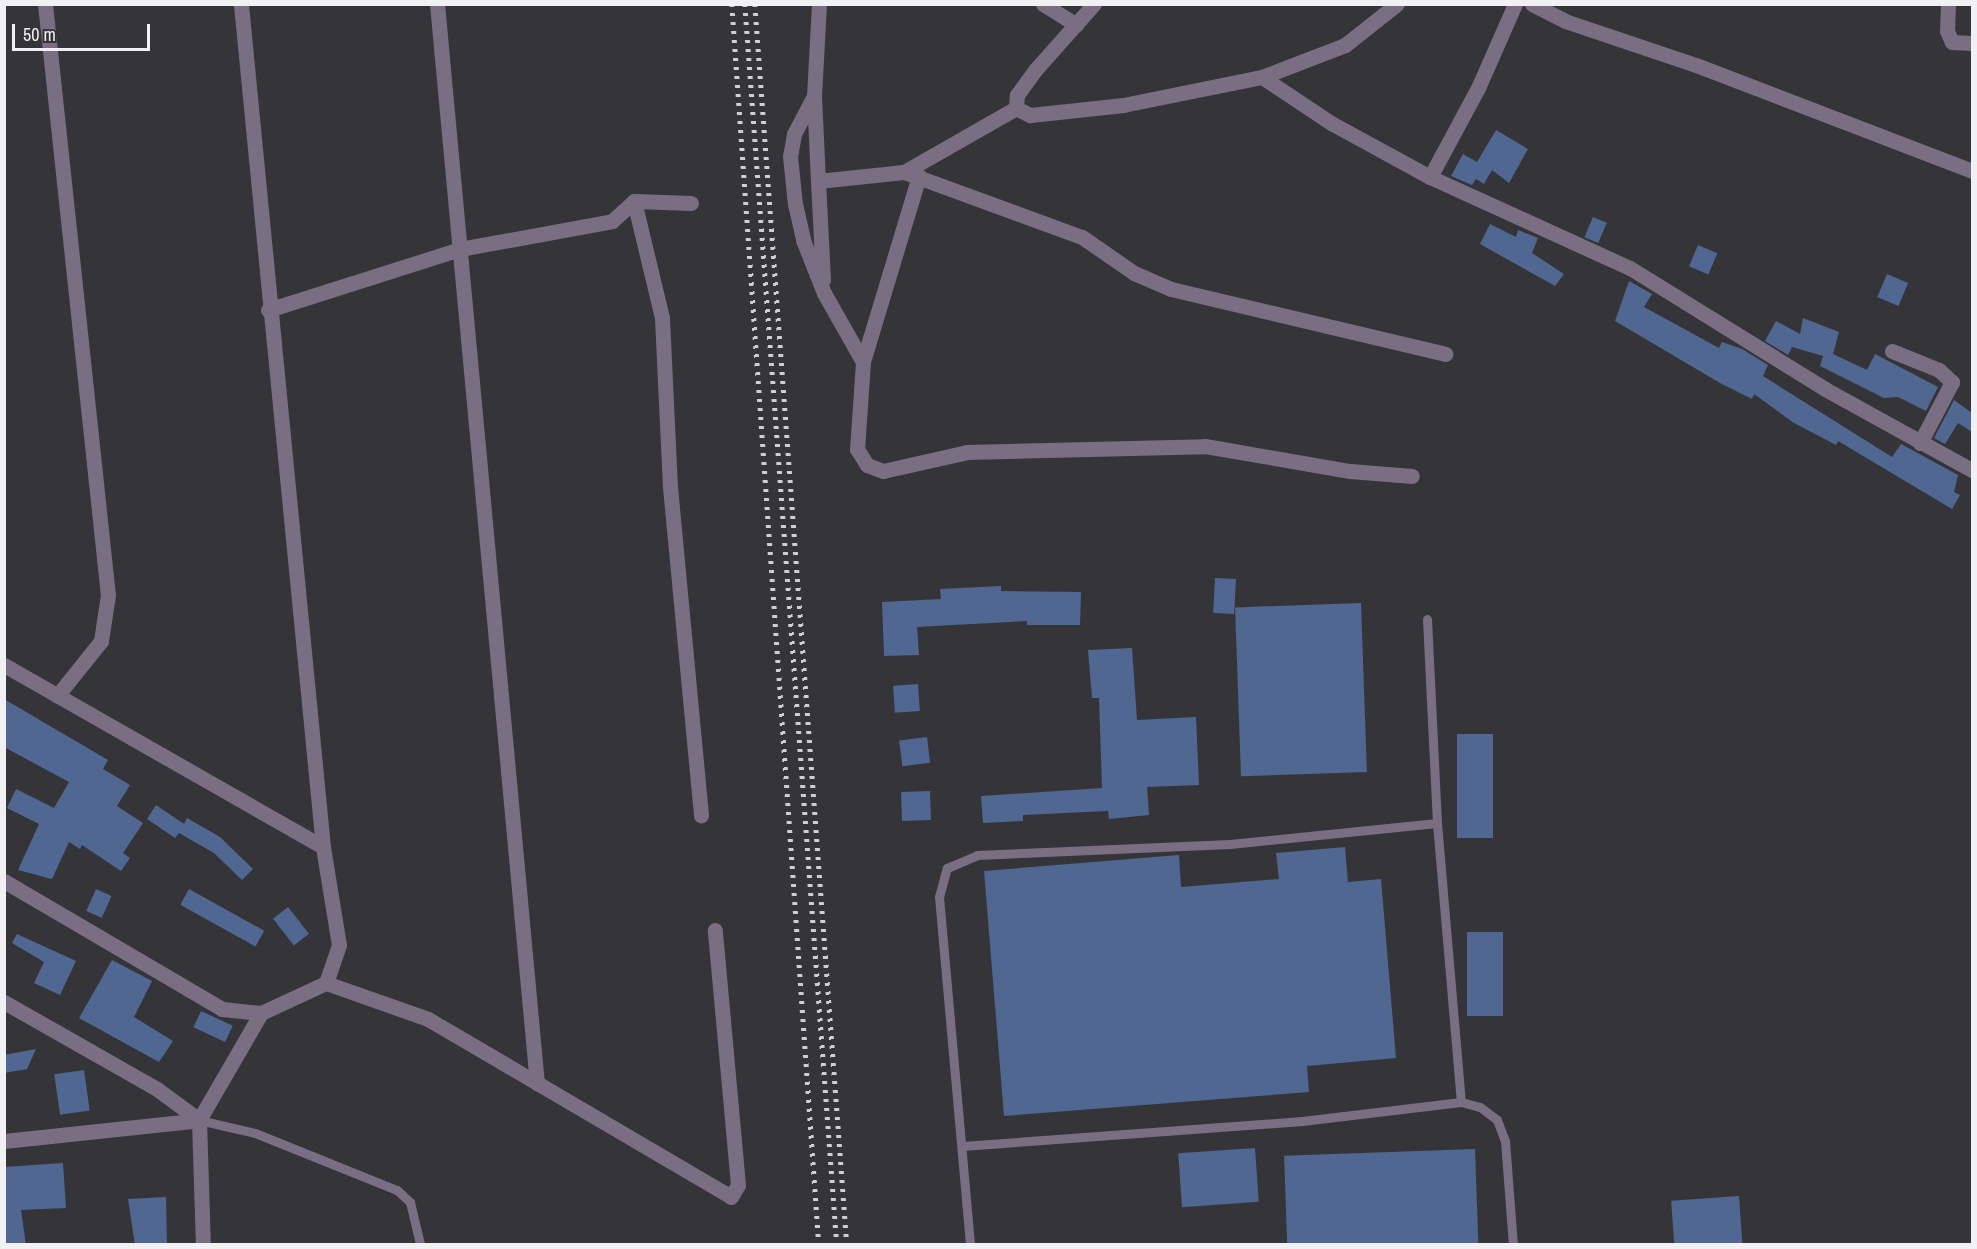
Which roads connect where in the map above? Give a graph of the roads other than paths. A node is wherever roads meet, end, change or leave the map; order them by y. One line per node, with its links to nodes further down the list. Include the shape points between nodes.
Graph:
1 (45, 4): 33 (street, via 108,595 100,640)
2 (241, 4): 24 (street)
3 (436, 4): 22 (street)
4 (819, 4): 14 (street)
5 (1043, 4): 11 (street)
6 (1094, 4): 11 (street)
7 (1398, 4): 13 (street, via 1345,45)
8 (1515, 4): 18 (street, via 1478,88)
9 (1532, 4): 16 (street, via 1565,21 1696,65)
10 (1948, 4): 12 (street, via 1947,31 1952,42)
11 (1076, 25): 15 (street, via 1017,95)
12 (1972, 43)
13 (1262, 77): 15 (street, via 1123,105 1030,115); 18 (street, via 1331,123)
14 (814, 96): 19 (street); 23 (street, via 794,134 790,156 803,240)
15 (1016, 108): 17 (street)
16 (1972, 171)
17 (911, 174): 19 (street); 26 (street, via 1082,237 1134,273 1171,289); 27 (street)
18 (1430, 177): 28 (street, via 1630,268)
19 (818, 181): 23 (street)
20 (634, 201): 21 (street); 22 (street, via 612,221); 34 (street, via 662,318 670,487)
21 (691, 203)
22 (460, 249): 24 (street); 42 (street)
23 (824, 293): 27 (street)
24 (268, 310): 36 (street)
25 (1892, 351): 28 (street, via 1939,370 1952,382)
26 (1445, 354)
27 (862, 362): 30 (street, via 856,449 867,465 883,471 967,453 1205,447 1350,471)
28 (1920, 443): 29 (street)
29 (1972, 470)
30 (1412, 476)
31 (1427, 619): 35 (lane)
32 (4, 666): 33 (street)
33 (57, 696): 36 (street)
34 (701, 816)
35 (1437, 823): 43 (lane); 46 (lane, via 1230,844 977,855 947,868 939,897)
36 (323, 847): 39 (street, via 339,945)
37 (4, 881): 41 (street, via 222,1009)
38 (715, 930): 42 (street, via 738,1185 731,1197)
39 (326, 983): 41 (street); 42 (street, via 428,1019)
40 (4, 1002): 44 (street, via 156,1089)
41 (261, 1013): 44 (street)
42 (537, 1083)
43 (1461, 1102): 46 (lane, via 1302,1121); 50 (lane, via 1480,1107 1497,1120 1505,1141)
44 (199, 1120): 45 (street); 47 (street); 48 (lane, via 255,1133 397,1190 410,1202)
45 (4, 1141)
46 (962, 1146): 49 (lane)
47 (203, 1245)
48 (420, 1245)
49 (970, 1245)
50 (1513, 1245)

